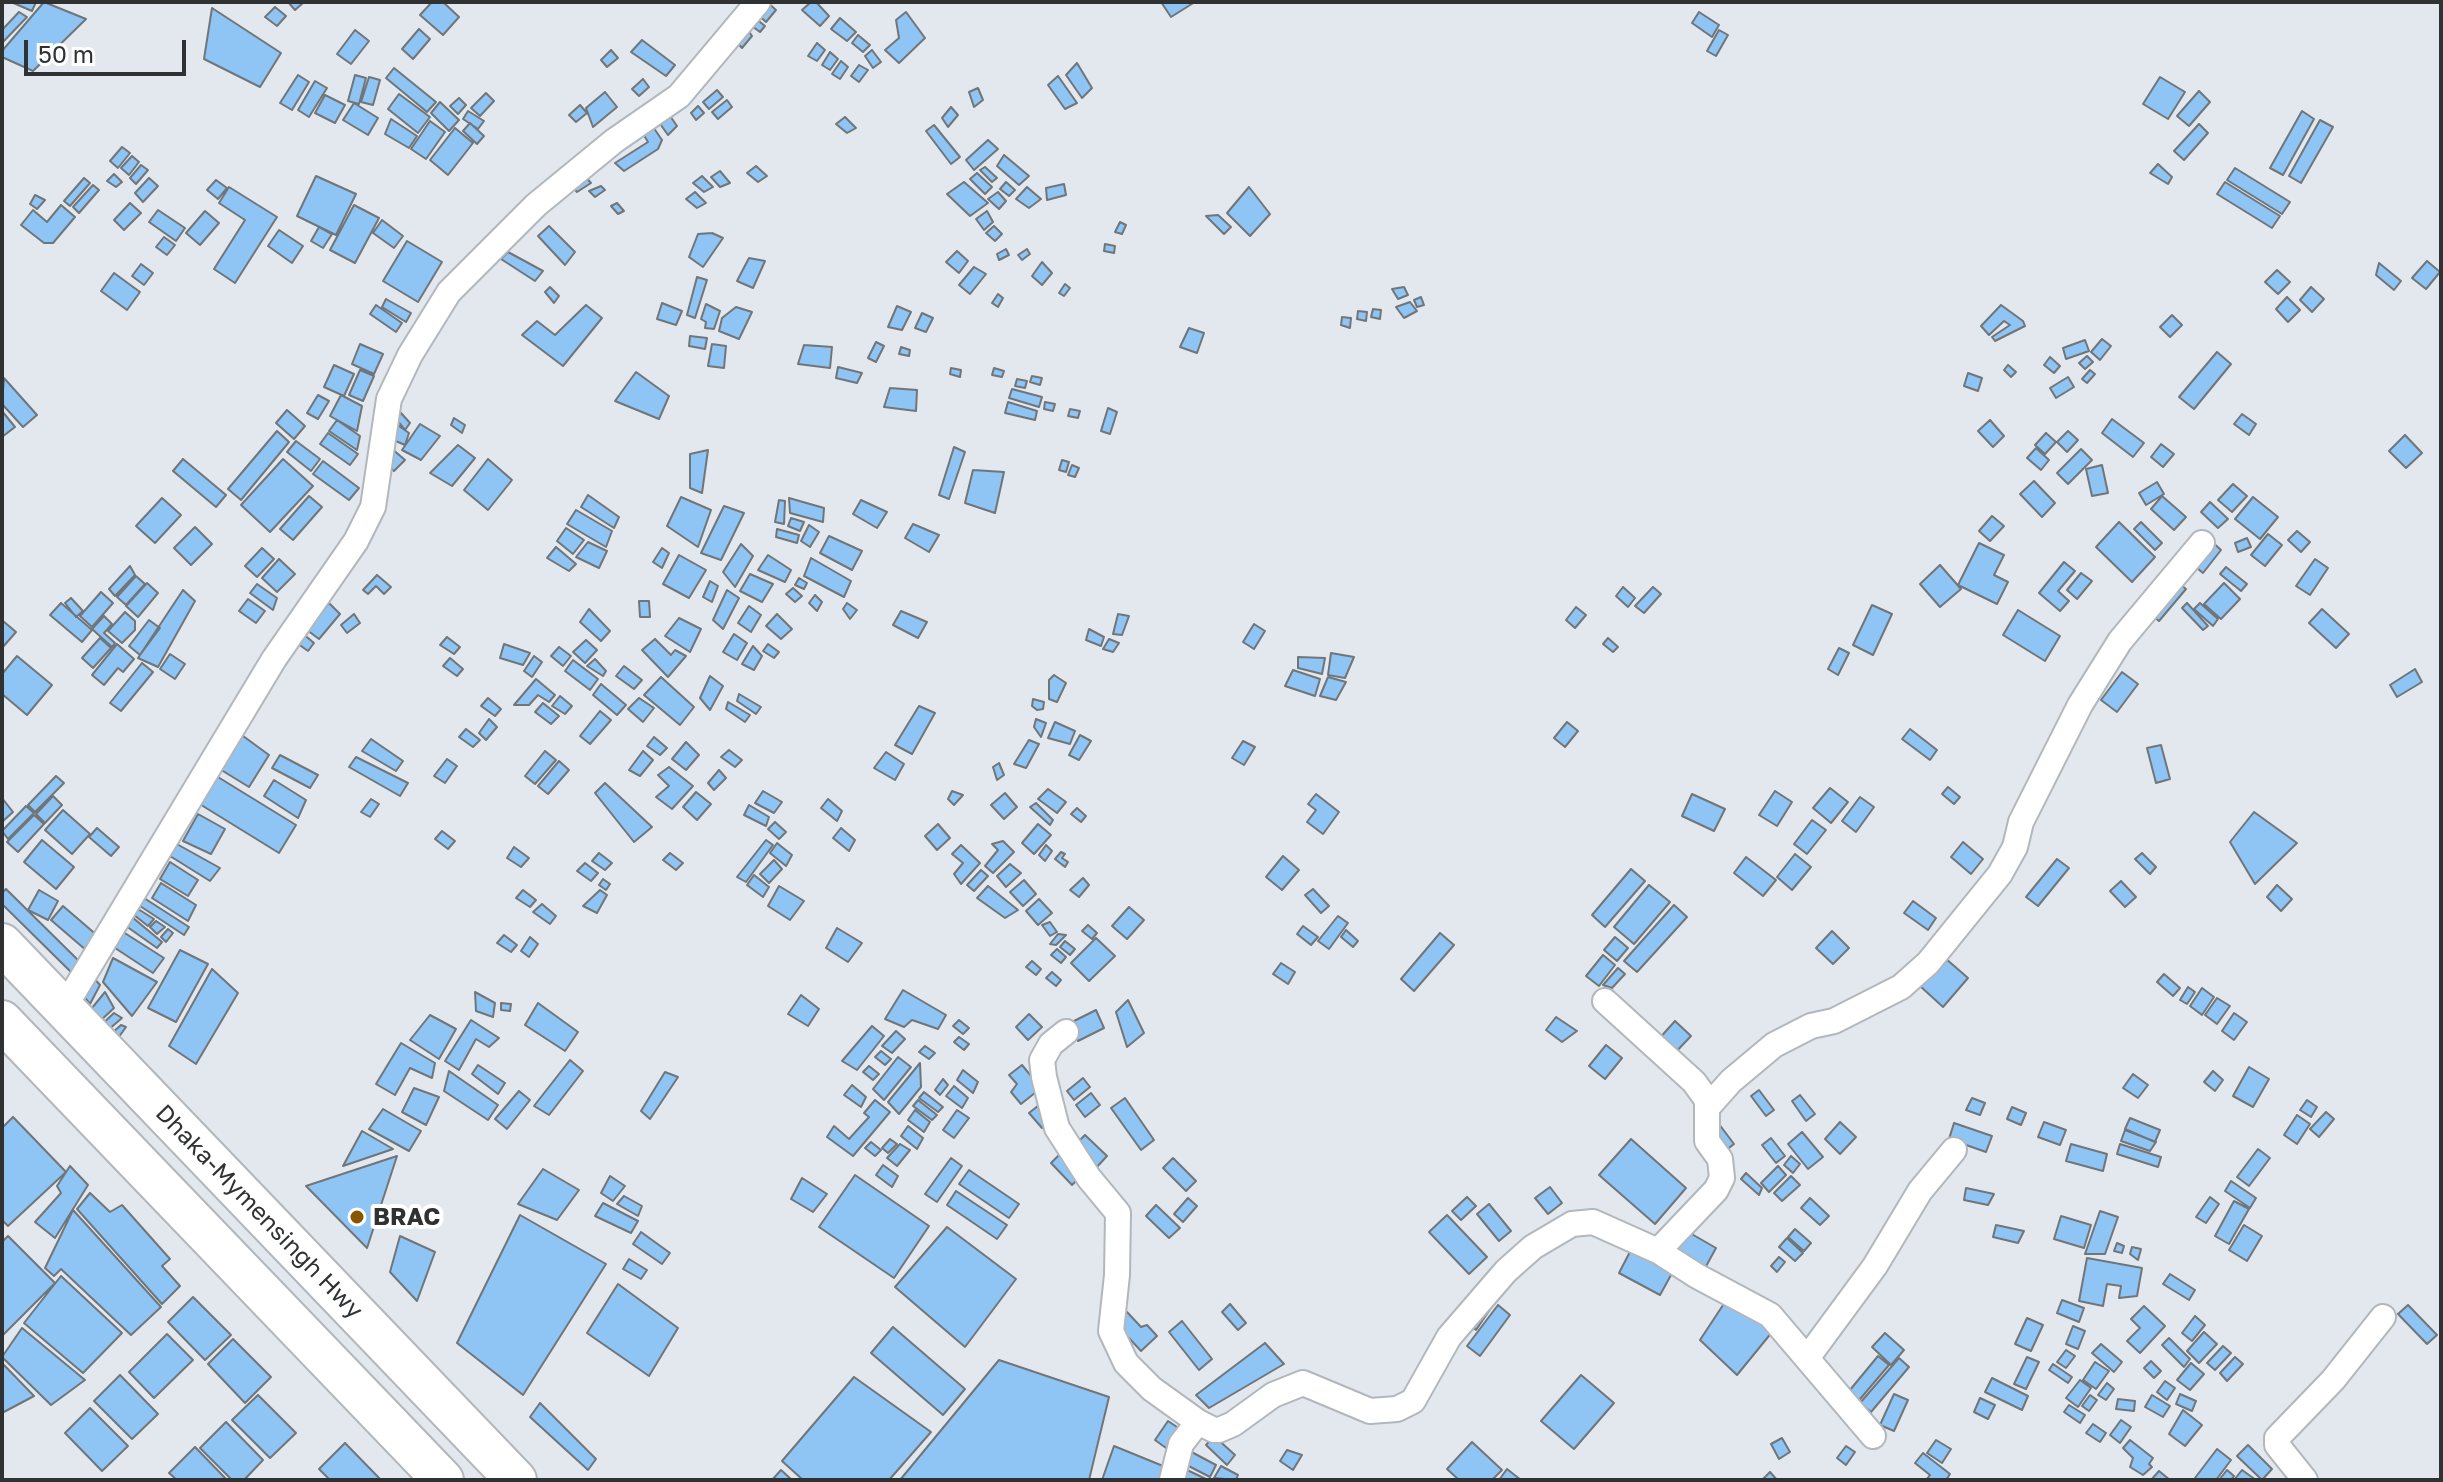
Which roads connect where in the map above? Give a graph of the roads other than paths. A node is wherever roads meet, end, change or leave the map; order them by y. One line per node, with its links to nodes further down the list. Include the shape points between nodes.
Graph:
1 (758, 2): 5 (street, via 679,96 536,205 449,292 389,399 373,507 356,541 274,659)
2 (2202, 543): 8 (street, via 2120,641 2080,705 2000,874 1928,963 1901,987 1774,1045)
3 (2, 944): 5 (highway, Dhaka-Mymensingh Hwy)
4 (1605, 1001): 8 (street, via 1694,1082)
5 (64, 1008): 16 (highway, Dhaka-Mymensingh Hwy)
6 (2, 1021): 15 (highway)
7 (1066, 1032): 13 (street, via 1042,1060 1044,1077 1057,1128 1118,1213 1111,1331 1126,1363)
8 (1707, 1108): 10 (street, via 1707,1141 1720,1159 1722,1178)
9 (1954, 1150): 12 (street, via 1920,1191 1875,1266)
10 (1658, 1251): 12 (street, via 1770,1315); 13 (street, via 1593,1222 1572,1224 1533,1247 1449,1337 1413,1401 1397,1409 1370,1411 1303,1383 1273,1395 1219,1430)
11 (2383, 1317): 18 (street, via 2277,1438)
12 (1808, 1357): 14 (street)
13 (1198, 1422): 17 (street, via 1181,1444)
14 (1873, 1436)
15 (443, 1480)
16 (516, 1480)
17 (1172, 1480)
18 (2305, 1480)

